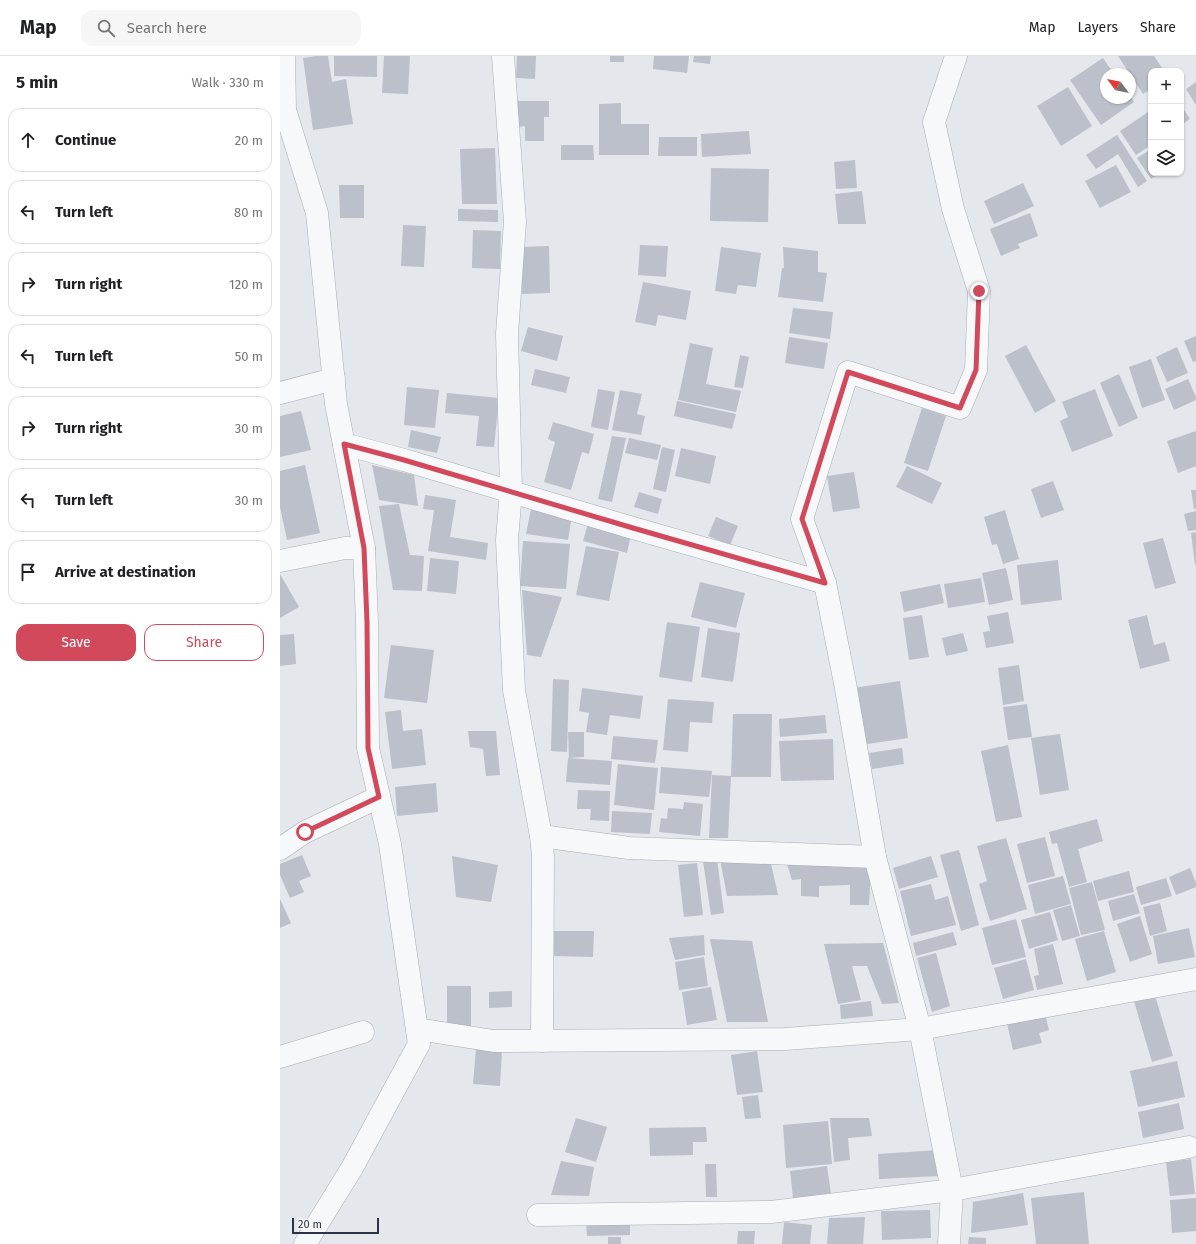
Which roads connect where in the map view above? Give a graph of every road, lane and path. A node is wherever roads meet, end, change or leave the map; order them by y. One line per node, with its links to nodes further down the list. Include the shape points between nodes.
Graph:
1 (284, 56): 4 (street, via 285,110 317,213)
2 (503, 56): 7 (street, via 515,222 507,334)
3 (956, 56): 10 (street, via 934,122 953,209 979,291 976,370 960,408 848,372 802,519)
4 (334, 379): 5 (street); 6 (street)
5 (280, 393)
6 (344, 444): 7 (street); 8 (street)
7 (511, 491): 10 (street); 12 (street, via 507,540 514,690)
8 (364, 548): 9 (street, via 345,548); 11 (street, via 368,748)
9 (280, 561)
10 (825, 583): 14 (street)
11 (379, 797): 13 (street, via 305,832); 16 (street, via 390,844)
12 (541, 836): 14 (street, via 629,848); 19 (street)
13 (280, 849)
14 (875, 857): 17 (street)
15 (1196, 979): 17 (street)
16 (417, 1029): 19 (street, via 494,1041); 24 (street, via 419,1044 352,1168)
17 (920, 1029): 19 (street, via 785,1039); 22 (street)
18 (363, 1032): 20 (street)
19 (542, 1041)
20 (280, 1057)
21 (1189, 1147): 22 (street)
22 (952, 1190): 23 (street, via 771,1212); 25 (street)
23 (538, 1215)
24 (305, 1244)
25 (949, 1244)

